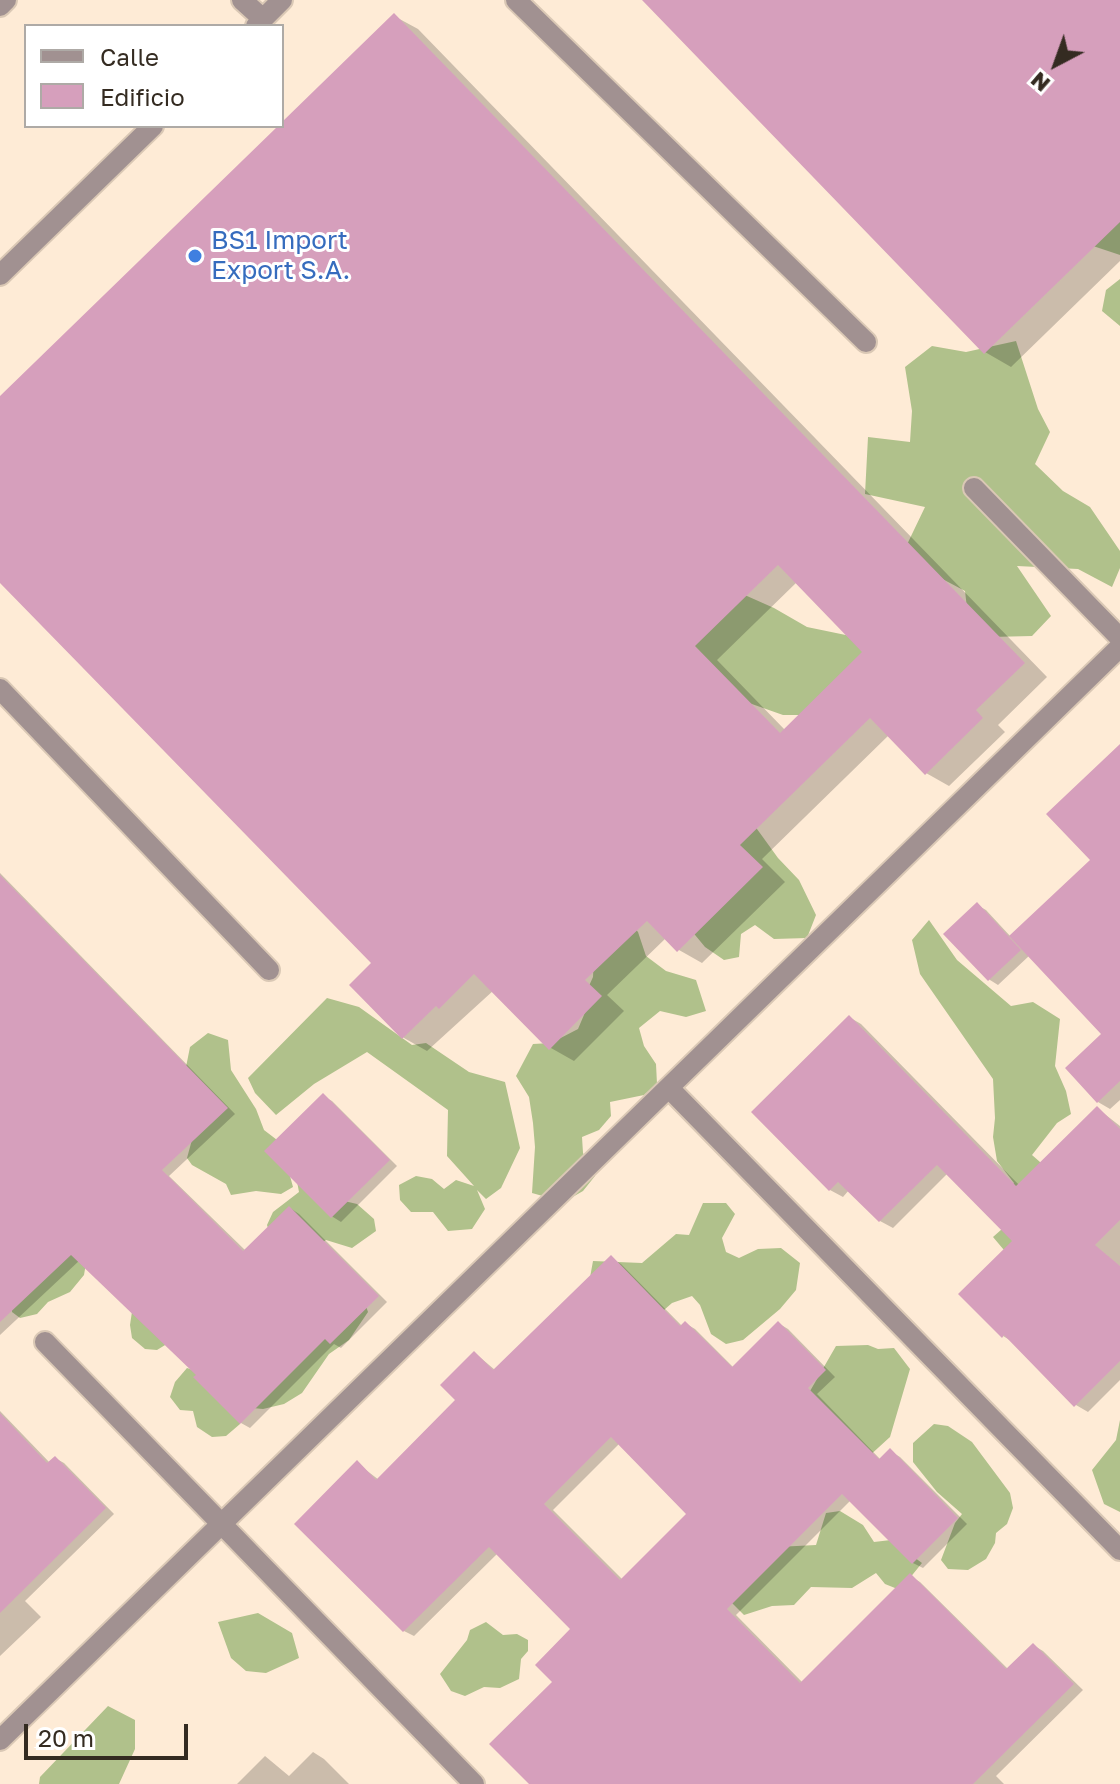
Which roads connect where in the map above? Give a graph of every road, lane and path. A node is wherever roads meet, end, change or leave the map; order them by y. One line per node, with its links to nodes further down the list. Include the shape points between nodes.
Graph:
1 (6, 0): 5 (street)
2 (242, 0): 6 (street)
3 (282, 0): 6 (street)
4 (516, 0): 9 (street)
5 (0, 6)
6 (259, 23)
7 (151, 128): 8 (street)
8 (0, 275)
9 (866, 342)
10 (974, 488): 11 (street)
11 (1120, 638)
12 (1120, 647): 15 (street)
13 (0, 689): 14 (street)
14 (269, 970)
15 (669, 1088): 17 (street); 18 (street)
16 (45, 1342): 17 (street)
17 (222, 1523): 19 (street); 20 (street)
18 (1120, 1550)
19 (0, 1740)
20 (474, 1784)

